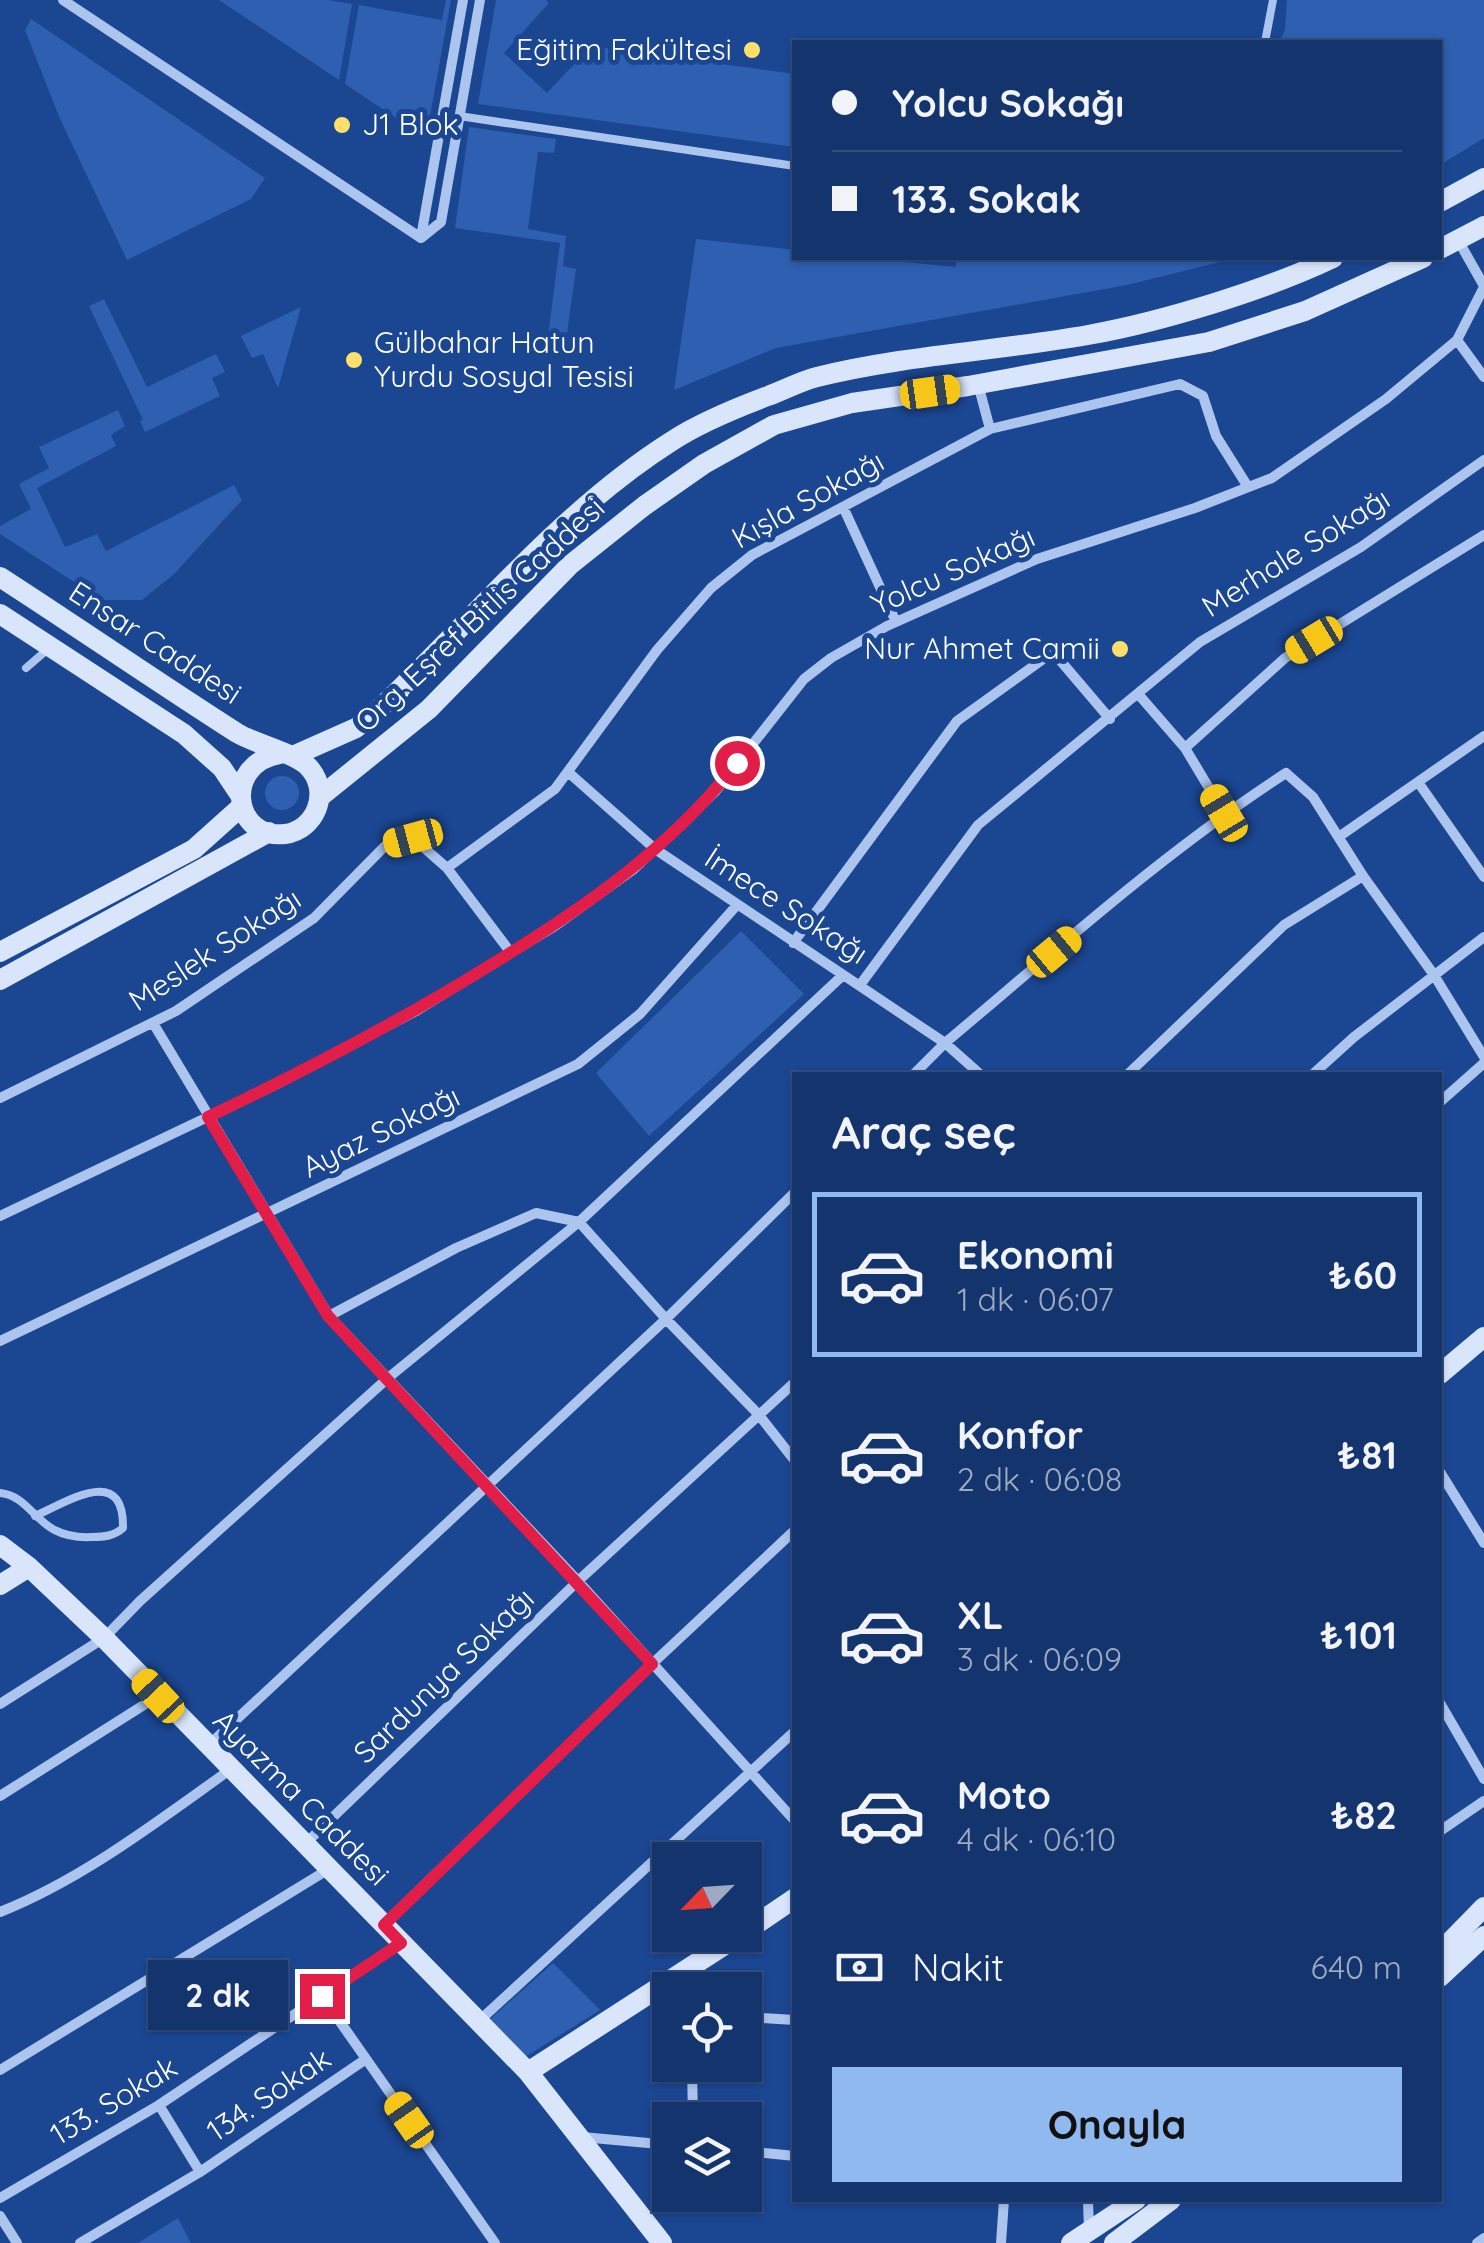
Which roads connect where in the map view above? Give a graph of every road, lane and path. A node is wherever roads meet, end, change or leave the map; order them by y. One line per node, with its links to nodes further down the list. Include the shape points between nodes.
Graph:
1 (62, 0): 11 (street)
2 (463, 0): 11 (street)
3 (480, 0): 6 (street)
4 (1272, 0): 5 (lane)
5 (1265, 40)
6 (459, 116): 7 (lane); 11 (street, via 440,222)
7 (792, 166)
8 (1484, 178): 9 (street)
9 (1442, 201)
10 (1484, 226): 12 (street)
11 (421, 238)
12 (1449, 244): 15 (street)
13 (1329, 260): 34 (street, Org. Eşref Bitlis Caddesi, via 1202,306 1090,335 896,361 814,378 742,406 674,439 620,478 376,713 356,728)
14 (1419, 260): 18 (street, Org. Eşref Bitlis Caddesi, via 1305,311 1209,342)
15 (1484, 286): 16 (street)
16 (1458, 340): 17 (street); 21 (street, Yolcu Sokağı, via 1386,399 1272,478)
17 (1484, 377)
18 (978, 384): 19 (street); 37 (street, Org. Eşref Bitlis Caddesi, via 789,420 704,464 570,565 429,709)
19 (990, 429): 21 (street, Kışla Sokağı, via 1180,384 1203,396 1216,436); 22 (street, Kışla Sokağı)
20 (1484, 460): 30 (street, Merhale Sokağı, via 1361,547 1200,642)
21 (1248, 487): 27 (street, Yolcu Sokağı, via 1037,558)
22 (844, 509): 27 (street); 35 (street, Kışla Sokağı, via 752,555 711,588)
23 (1484, 535): 33 (street, via 1286,658)
24 (0, 576): 26 (street, Ensar Caddesi)
25 (0, 614): 28 (street, Ensar Caddesi)
26 (67, 620): 28 (street); 34 (street, Ensar Caddesi, via 240,735)
27 (896, 622): 42 (street, Yolcu Sokağı, via 804,679 715,792)
28 (51, 646): 29 (lane); 38 (street, Ensar Caddesi, via 184,734 222,768)
29 (26, 668)
30 (1139, 695): 31 (street, Merhale Sokağı); 33 (street)
31 (1110, 719): 48 (street, via 1053,652 957,721); 54 (street, Merhale Sokağı, via 978,825)
32 (1484, 736): 36 (street)
33 (1185, 748): 39 (street)
34 (286, 755): 37 (street, via 314,772); 38 (street, Org. Eşref Bitlis Caddesi, via 255,762 246,772)
35 (568, 772): 42 (street, İmece Sokağı); 43 (street, Kışla Sokağı, via 555,790)
36 (1418, 782): 41 (street); 45 (street)
37 (320, 798): 40 (street, Org. Eşref Bitlis Caddesi, via 299,830)
38 (241, 801): 40 (street, via 251,822); 49 (street, Org. Eşref Bitlis Caddesi, via 194,849)
39 (1224, 813): 41 (street, via 1286,773); 56 (street)
40 (269, 832): 53 (street, Org. Eşref Bitlis Caddesi)
41 (1340, 836): 44 (street)
42 (655, 849): 46 (street, İmece Sokağı); 50 (street, Yolcu Sokağı)
43 (447, 868): 50 (street, Meslek Sokağı); 55 (street, Meslek Sokağı, via 413,838 385,846 314,918)
44 (1363, 876): 51 (street); 60 (street, via 1284,924)
45 (1484, 876)
46 (738, 905): 48 (street, İmece Sokağı); 66 (street, Ayaz Sokağı, via 640,1014 578,1064)
47 (1484, 937): 51 (street)
48 (794, 943): 52 (street, İmece Sokağı)
49 (0, 952)
50 (511, 953): 64 (street, Yolcu Sokağı, via 416,1011)
51 (1434, 975): 57 (street); 61 (street)
52 (842, 976): 54 (street, İmece Sokağı); 68 (street)
53 (0, 980)
54 (860, 985): 56 (street, İmece Sokağı)
55 (153, 1023): 62 (street, Meslek Sokağı); 64 (street)
56 (945, 1043): 58 (street); 59 (street, İmece Sokağı)
57 (1484, 1060): 63 (street)
58 (915, 1072)
59 (978, 1072)
60 (1130, 1072)
61 (1315, 1072)
62 (0, 1098)
63 (1442, 1100)
64 (208, 1117): 66 (street); 67 (street, Yolcu Sokağı)
65 (792, 1195): 70 (street)
66 (270, 1214): 69 (street); 72 (street, Ayaz Sokağı)
67 (0, 1216)
68 (579, 1222): 69 (street, via 536,1213); 70 (street); 74 (street)
69 (328, 1316): 74 (street)
70 (666, 1320): 76 (street); 79 (street)
71 (1484, 1337): 73 (street)
72 (0, 1341)
73 (1442, 1372)
74 (388, 1378): 79 (street); 88 (street)
75 (792, 1385): 76 (street, Sardunya Sokağı)
76 (759, 1415): 77 (street); 86 (street, Sardunya Sokağı)
77 (792, 1456)
78 (1442, 1475): 83 (street)
79 (488, 1485): 86 (street); 94 (street)
80 (0, 1493): 81 (lane, via 12,1494)
81 (35, 1516): 81 (lane, via 51,1531 80,1538 124,1528 124,1508 104,1492)
82 (792, 1533): 89 (street)
83 (1484, 1543)
84 (0, 1546): 85 (street, Ayazma Caddesi)
85 (29, 1567): 87 (street); 88 (street, Ayazma Caddesi)
86 (578, 1581): 89 (street); 102 (street, Sardunya Sokağı)
87 (0, 1585)
88 (104, 1638): 90 (street, Ayazma Caddesi); 91 (street)
89 (652, 1664): 96 (street); 108 (street)
90 (158, 1696): 94 (street, Ayazma Caddesi); 98 (street)
91 (0, 1704)
92 (1442, 1705): 97 (street)
93 (792, 1735): 96 (street)
94 (208, 1746): 95 (street, Ayazma Caddesi)
95 (231, 1769): 102 (street, Ayazma Caddesi); 106 (street, via 130,1840)
96 (750, 1772): 100 (street); 119 (street)
97 (1484, 1778)
98 (0, 1796)
99 (1484, 1801): 101 (street)
100 (792, 1818)
101 (1442, 1831)
102 (305, 1844): 103 (street, Ayazma Caddesi)
103 (329, 1869): 108 (street, Ayazma Caddesi); 121 (street)
104 (792, 1900): 107 (street)
105 (1484, 1907): 111 (street)
106 (0, 1912)
107 (762, 1920)
108 (384, 1925): 110 (street, Ayazma Caddesi)
109 (1484, 1936): 114 (street)
110 (401, 1943): 115 (street, 133. Sokak); 119 (street, Ayazma Caddesi)
111 (1442, 1950)
112 (718, 1952): 113 (street)
113 (694, 1972)
114 (1442, 1975)
115 (322, 1996): 120 (street); 123 (street, 133. Sokak)
116 (652, 1999): 122 (street)
117 (762, 2017): 118 (street)
118 (792, 2018)
119 (478, 2022): 122 (street, Ayazma Caddesi)
120 (366, 2059): 128 (street, 134. Sokak); 139 (street)
121 (0, 2070)
122 (528, 2072): 124 (street, Ayazma Caddesi)
123 (159, 2105): 128 (street, 134. Sokak); 129 (street, 133. Sokak)
124 (581, 2137): 125 (street); 140 (street, Ayazma Caddesi)
125 (652, 2143)
126 (762, 2153): 127 (street)
127 (792, 2156)
128 (200, 2172): 138 (street, 134. Sokak)
129 (0, 2198)
130 (1004, 2202): 141 (street)
131 (1088, 2202): 135 (street)
132 (1133, 2202): 135 (street)
133 (1168, 2202): 142 (street)
134 (0, 2216): 137 (street)
135 (1080, 2237)
136 (1484, 2238): 143 (street)
137 (17, 2243)
138 (80, 2243)
139 (495, 2243)
140 (662, 2243)
141 (1001, 2243)
142 (1114, 2243)
143 (1477, 2243)

